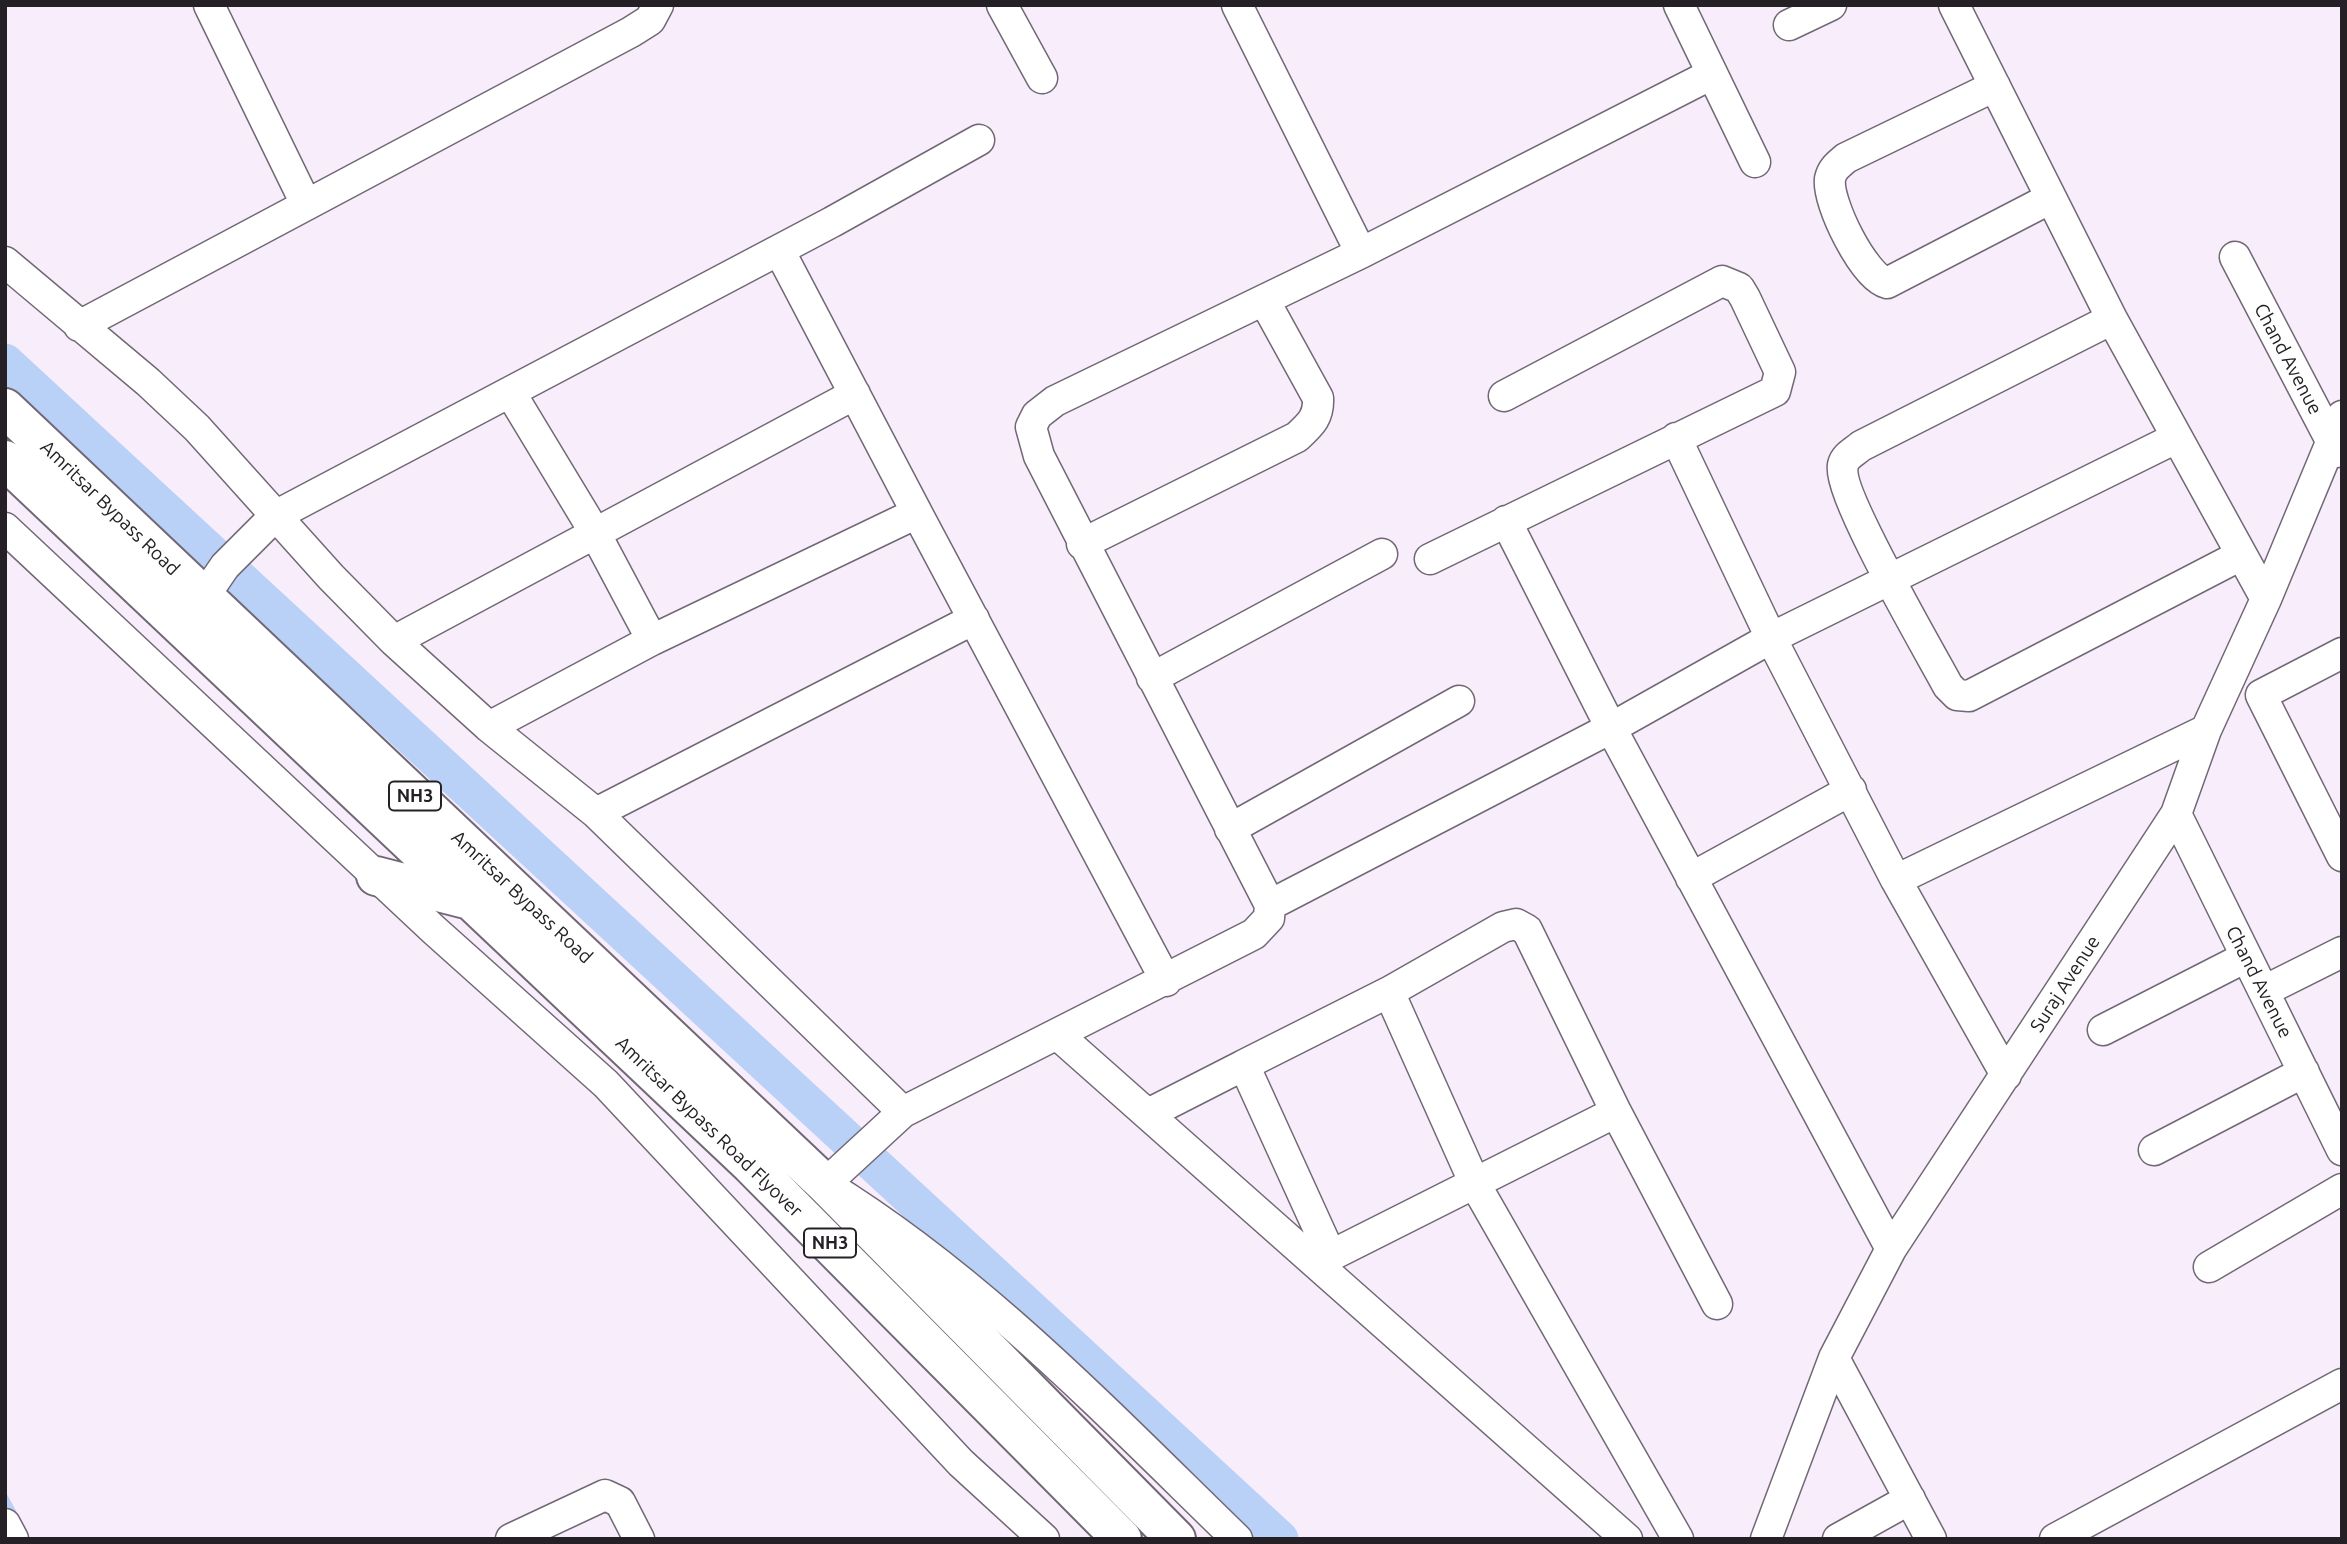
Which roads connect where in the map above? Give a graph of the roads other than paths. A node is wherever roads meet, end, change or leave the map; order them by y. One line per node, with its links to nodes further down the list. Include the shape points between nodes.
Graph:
1 (209, 5): 15 (street)
2 (659, 5): 15 (street, via 650,20 631,32)
3 (1237, 5): 17 (street)
4 (1679, 5): 9 (street)
5 (1831, 5): 8 (street)
6 (1954, 5): 11 (street)
7 (1003, 6): 10 (street)
8 (1789, 24)
9 (1712, 75): 13 (street); 17 (street)
10 (1042, 78)
11 (1995, 86): 14 (street); 14 (street, via 1846,158 1833,169 1830,183 1837,213 1870,272 1886,283)
12 (979, 140): 16 (street)
13 (1755, 162)
14 (2051, 198): 21 (street)
15 (306, 204): 22 (street)
16 (779, 250): 23 (street); 24 (street)
17 (1361, 253): 20 (street)
18 (2235, 257): 29 (street, Chand Avenue)
19 (5, 262): 22 (street)
20 (1264, 300): 36 (street, via 1055,401 1037,415 1031,427 1033,442); 36 (street, via 1318,398 1312,424 1297,437)
21 (2112, 319): 28 (street); 40 (street, via 1846,457 1844,484)
22 (79, 326): 33 (street, via 197,428)
23 (510, 392): 33 (street); 35 (street)
24 (855, 394): 31 (street); 35 (street)
25 (1504, 396): 27 (street, via 1697,293 1723,281 1730,283 1745,298 1777,360 1781,380 1775,391)
26 (5, 408): 41 (highway, Amritsar Bypass Road / NH3)
27 (1676, 438): 32 (street); 44 (street)
28 (2176, 438): 38 (street); 40 (street)
29 (2338, 440): 42 (street, Suraj Avenue)
30 (5, 460): 63 (highway, Amritsar Bypass Road / NH3)
31 (917, 513): 43 (street); 45 (street)
32 (1506, 521): 39 (street); 53 (street)
33 (267, 524): 41 (street, via 225,566); 46 (street)
34 (5, 527): 60 (street)
35 (594, 531): 45 (street); 46 (street)
36 (1082, 544): 48 (street)
37 (1382, 554): 48 (street)
38 (2241, 555): 40 (street, via 1964,697 1948,686); 42 (street)
39 (1430, 559)
40 (1891, 579): 44 (street)
41 (203, 598): 81 (highway, Amritsar Bypass Road / NH3)
42 (2266, 598): 49 (street, Suraj Avenue)
43 (974, 619): 56 (street); 67 (street)
44 (1771, 638): 53 (street); 55 (street)
45 (652, 640): 52 (street)
46 (394, 641): 52 (street)
47 (2342, 653): 50 (street)
48 (1152, 678): 58 (street)
49 (2230, 678): 50 (street); 54 (street, Suraj Avenue)
50 (2261, 695): 59 (street)
51 (1459, 701): 58 (street)
52 (489, 727): 56 (street)
53 (1611, 728): 61 (street); 64 (street)
54 (2206, 730): 57 (street, Suraj Avenue); 62 (street)
55 (1850, 790): 61 (street); 62 (street)
56 (596, 813): 78 (street)
57 (2175, 814): 66 (street, Chand Avenue); 74 (street, Suraj Avenue)
58 (1230, 829): 64 (street)
59 (2342, 856)
60 (376, 876): 63 (highway); 95 (street, via 606,1083 961,1463)
61 (1691, 878): 84 (street)
62 (1896, 880): 74 (street)
63 (468, 899): 96 (highway, Amritsar Bypass Road Flyover / NH3, via 780,1194)
64 (1269, 905): 67 (street, via 1269,918 1254,933)
65 (2342, 952): 68 (street)
66 (2246, 957): 68 (street, Chand Avenue); 70 (street)
67 (1166, 981): 71 (street)
68 (2264, 991): 73 (street, Chand Avenue)
69 (1388, 992): 72 (street); 76 (street, via 1503,927 1522,927); 82 (street)
70 (2103, 1030)
71 (1058, 1035): 77 (street); 78 (street)
72 (1244, 1065): 77 (street); 85 (street)
73 (2304, 1072): 75 (street, Chand Avenue); 79 (street)
74 (2006, 1075): 84 (street, Suraj Avenue)
75 (2334, 1111): 80 (street, Chand Avenue)
76 (1616, 1112): 82 (street); 87 (street)
77 (1148, 1114): 85 (street)
78 (894, 1121): 81 (street)
79 (2154, 1150)
80 (2342, 1150)
81 (839, 1172): 97 (highway, Amritsar Bypass Road Flyover / NH3, via 896,1260); 98 (street, via 887,1222 968,1285)
82 (1475, 1184): 85 (street); 100 (street)
83 (2342, 1189): 86 (street)
84 (1891, 1249): 88 (street, Suraj Avenue)
85 (1323, 1258): 99 (street)
86 (2209, 1267)
87 (1717, 1304)
88 (1834, 1357): 90 (street); 101 (street, Suraj Avenue)
89 (2342, 1384): 104 (street)
90 (1910, 1499): 102 (street); 103 (street)
91 (5, 1524): 92 (street)
92 (13, 1539)
93 (511, 1539): 94 (street, via 605,1495 620,1502)
94 (639, 1539)
95 (1044, 1539)
96 (1122, 1539)
97 (1175, 1539)
98 (1237, 1539)
99 (1627, 1539)
100 (1678, 1539)
101 (1766, 1539)
102 (1838, 1539)
103 (1931, 1539)
104 (2055, 1539)

